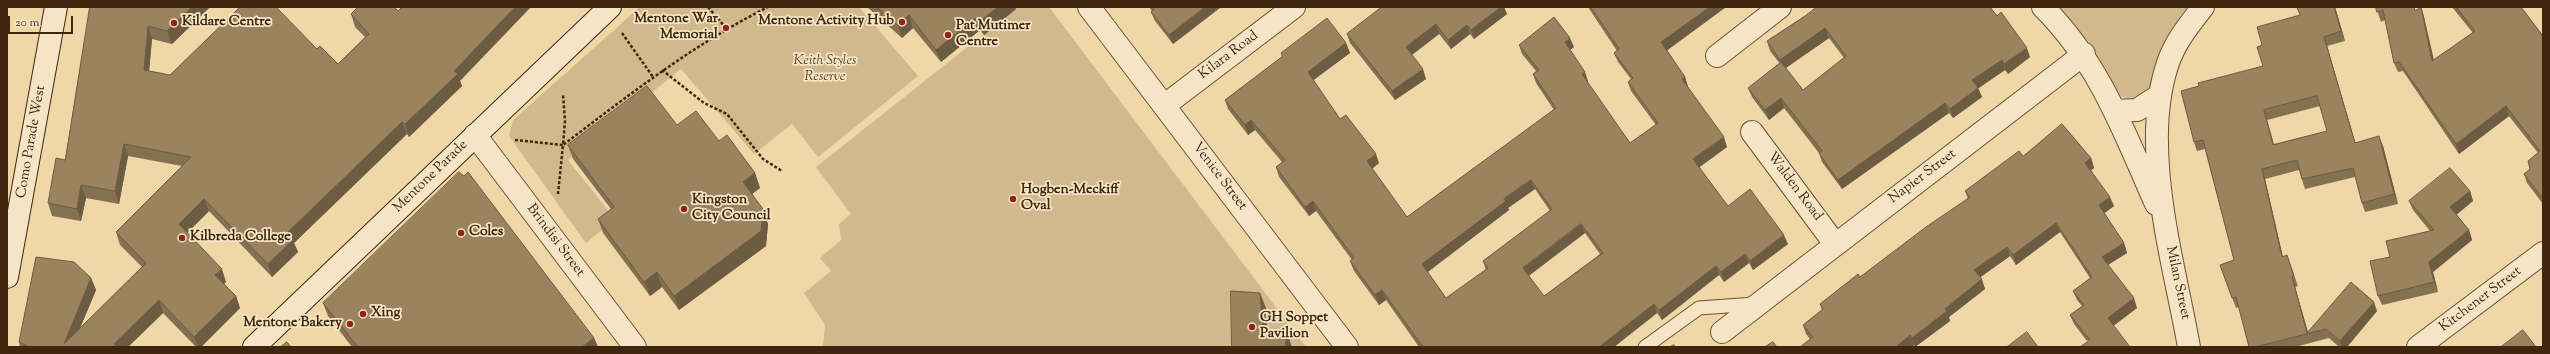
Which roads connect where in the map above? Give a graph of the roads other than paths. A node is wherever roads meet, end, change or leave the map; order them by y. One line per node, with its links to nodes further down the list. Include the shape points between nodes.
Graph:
1 (56, 7): 18 (street, Como Parade West)
2 (610, 7): 14 (street, Mentone Parade)
3 (1089, 7): 11 (street, Venice Street)
4 (1294, 7): 11 (street, Kilara Road)
5 (1780, 7): 9 (street)
6 (2043, 7): 8 (street, Milan Street)
7 (2203, 7): 10 (street, Milan Street, via 2176,46 2168,64)
8 (2084, 54): 12 (street, Milan Street); 16 (street, Napier Street)
9 (1717, 56)
10 (2160, 95): 12 (street, via 2137,110); 15 (street, Milan Street, via 2159,165)
11 (1165, 105): 23 (street, Venice Street)
12 (2115, 111): 15 (street, Milan Street)
13 (1752, 132): 16 (street, Walden Road)
14 (474, 135): 21 (street, Brindisi Street); 22 (street, Mentone Parade)
15 (2163, 220): 25 (street, Milan Street)
16 (1835, 244): 19 (street, Napier Street)
17 (2543, 252): 26 (street, Kitchener Street)
18 (7, 277)
19 (1762, 301): 20 (street, Napier Street); 24 (lane, Napier Street, via 1746,306 1699,308)
20 (1722, 332)
21 (628, 344)
22 (254, 347)
23 (1347, 347)
24 (1645, 347)
25 (2189, 347)
26 (2418, 347)

